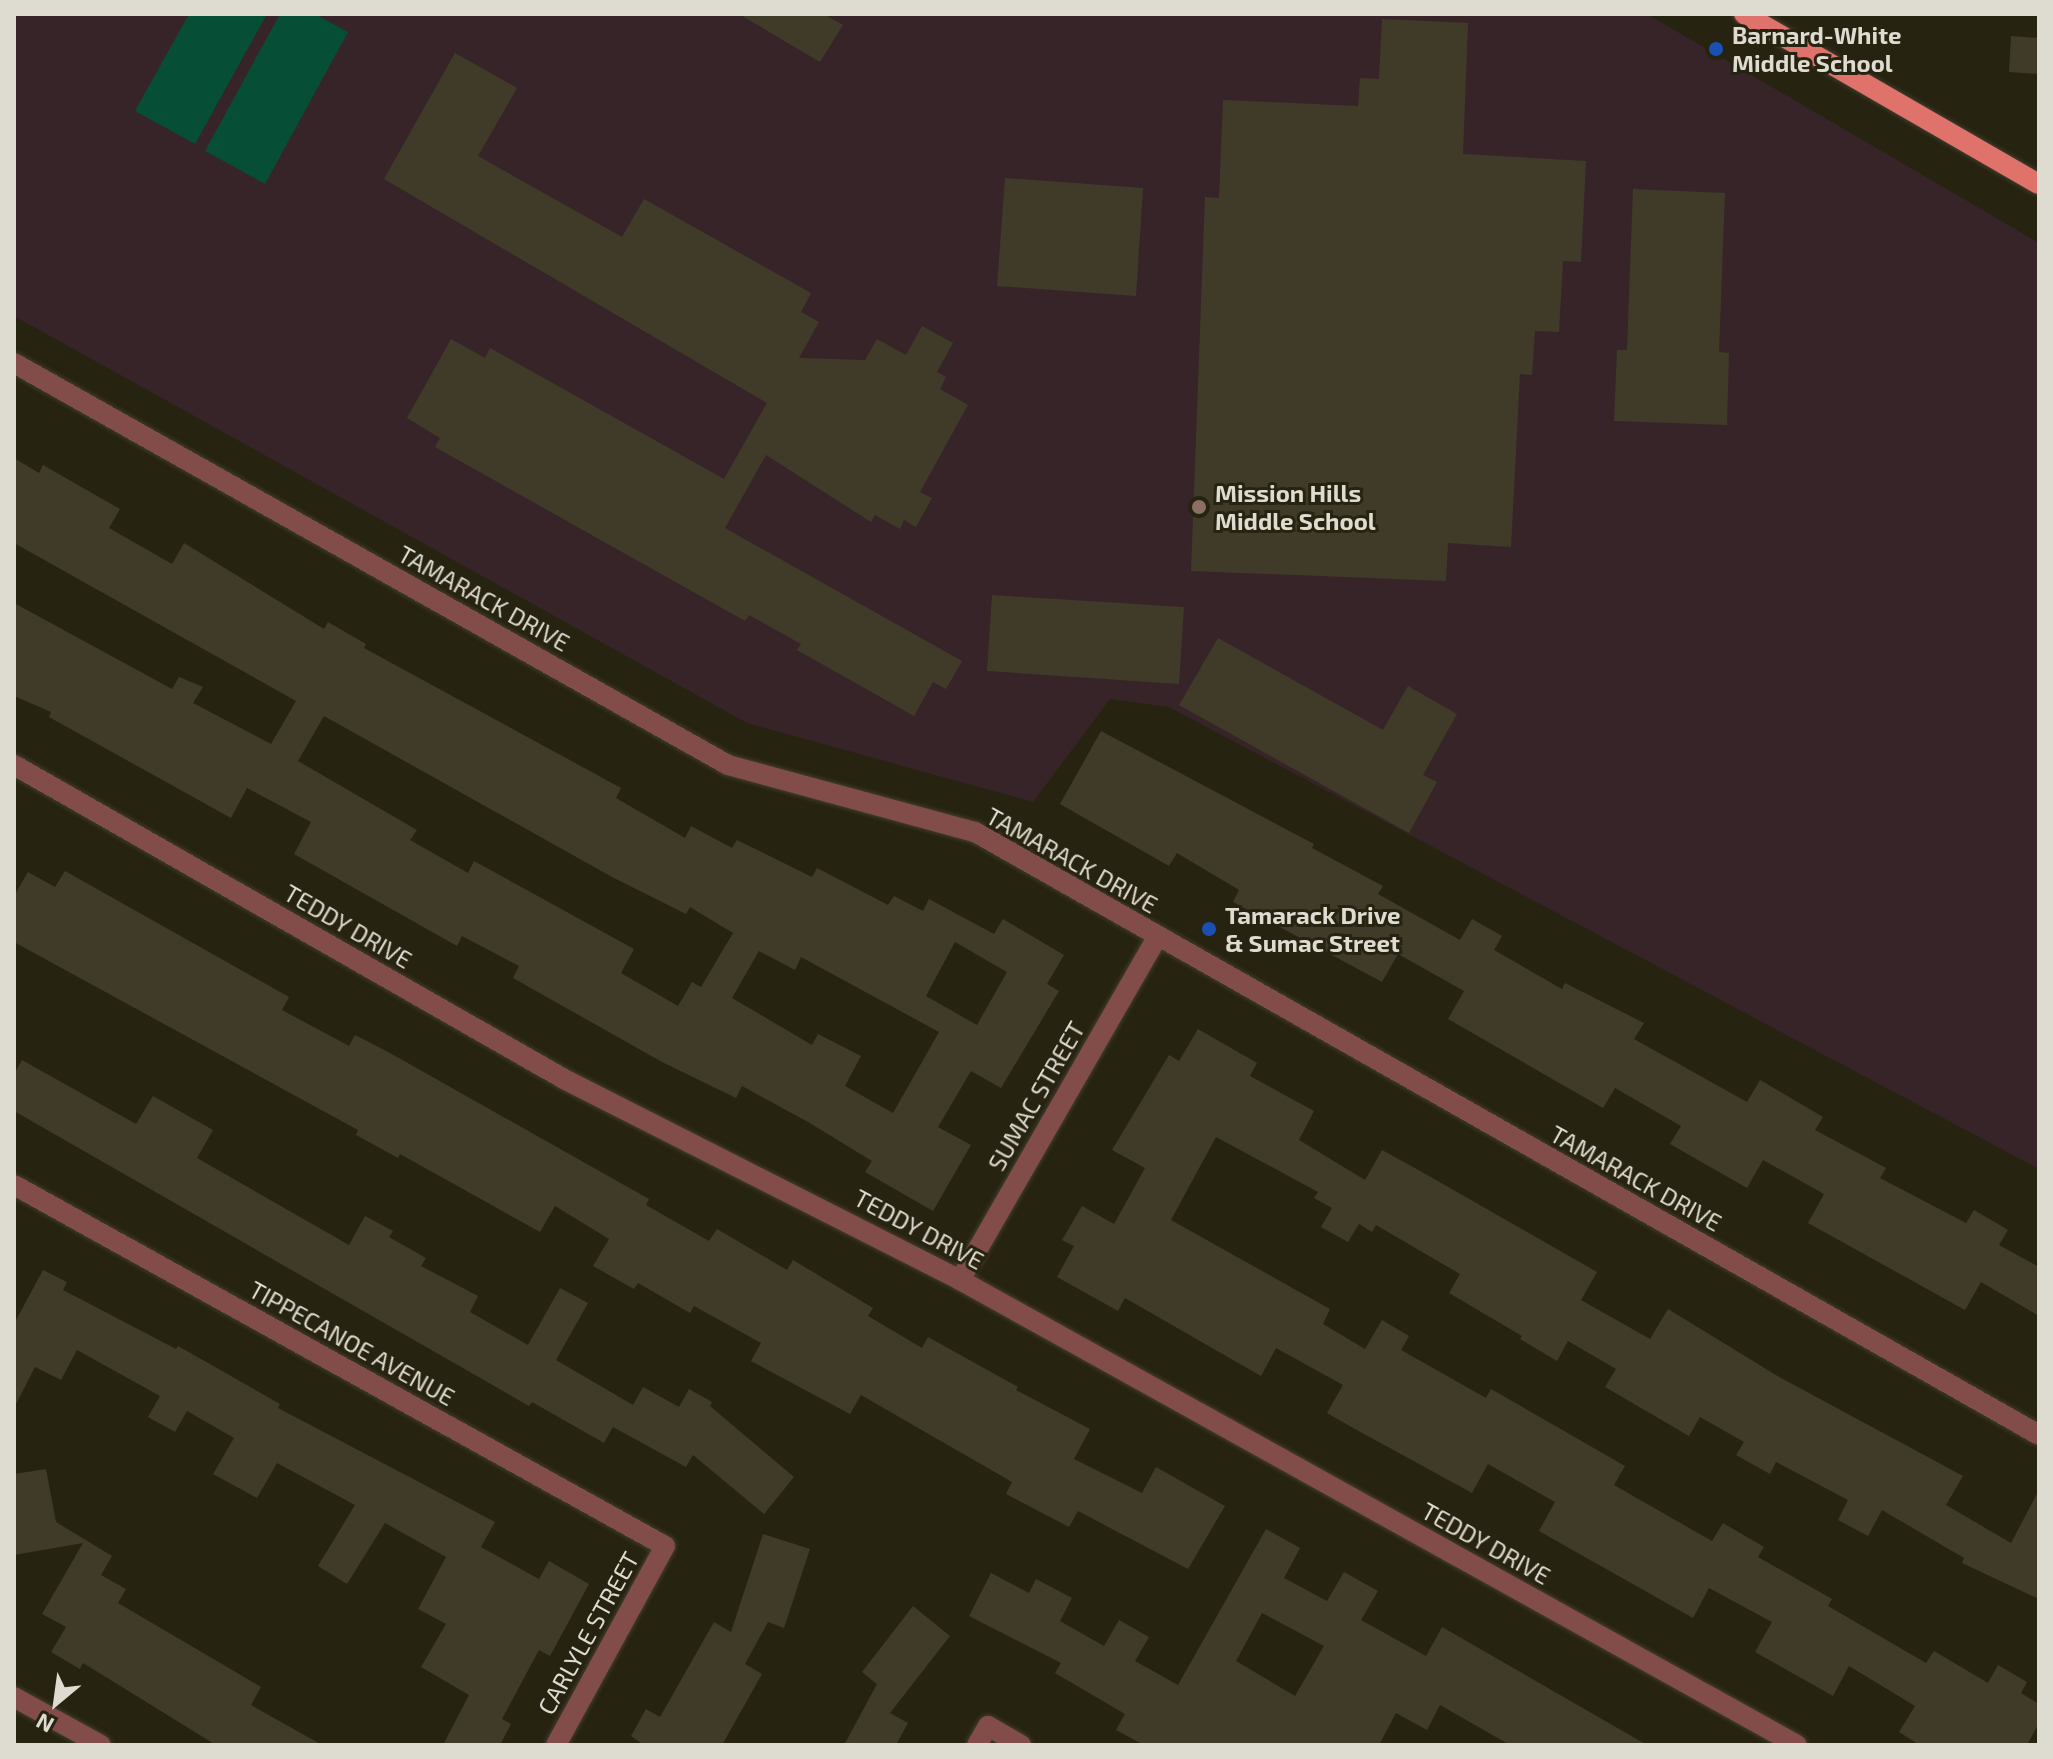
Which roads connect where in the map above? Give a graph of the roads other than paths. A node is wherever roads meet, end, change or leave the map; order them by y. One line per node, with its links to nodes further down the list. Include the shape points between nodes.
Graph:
1 (1744, 14): 2 (main road)
2 (2039, 184)
3 (14, 363): 5 (street, TAMARACK DRIVE, via 728,765 975,832)
4 (14, 765): 7 (street, TEDDY DRIVE, via 658,1131 780,1185)
5 (1157, 938): 7 (street, SUMAC STREET); 8 (street, TAMARACK DRIVE)
6 (14, 1185): 9 (street, TIPPECANOE AVENUE)
7 (960, 1280): 15 (street, TEDDY DRIVE)
8 (2039, 1435)
9 (665, 1546): 12 (street, CARLYLE STREET)
10 (14, 1697): 11 (street)
11 (101, 1745)
12 (556, 1745)
13 (977, 1745): 14 (street, via 988,1726)
14 (1021, 1745)
15 (1797, 1745)

